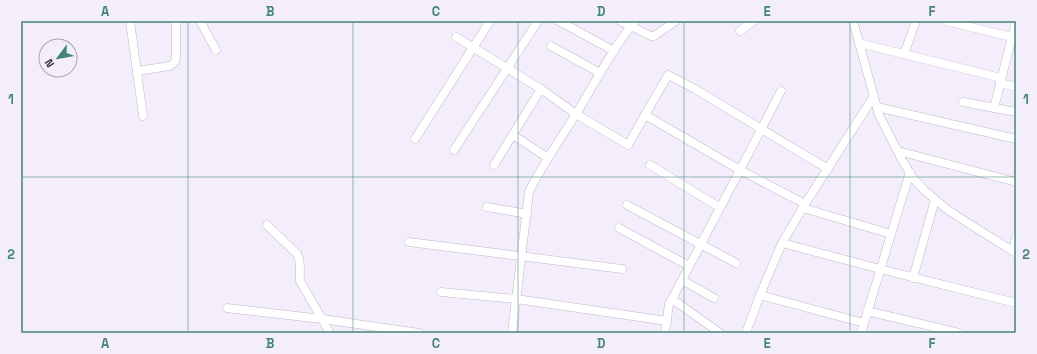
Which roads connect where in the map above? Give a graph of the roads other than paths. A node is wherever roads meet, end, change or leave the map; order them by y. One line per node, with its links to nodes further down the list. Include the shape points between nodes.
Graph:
1 (130, 21): 25 (street)
2 (176, 21): 25 (street, via 175,62 170,66)
3 (200, 21): 21 (street)
4 (490, 21): 20 (street)
5 (538, 21): 24 (street)
6 (559, 21): 22 (street)
7 (620, 21): 14 (street)
8 (676, 21): 14 (street, via 654,36)
9 (753, 21): 15 (street)
10 (853, 21): 18 (street)
11 (916, 21): 23 (street)
12 (946, 21): 17 (street)
13 (1016, 21): 17 (street)
14 (633, 24): 22 (street)
15 (740, 31)
16 (456, 37): 20 (street)
17 (1013, 40): 27 (street)
18 (860, 43): 23 (street); 31 (street)
19 (551, 46): 26 (street)
20 (473, 47): 24 (street); 41 (street)
21 (216, 50)
22 (614, 52): 26 (street)
23 (904, 54): 27 (street)
24 (507, 68): 29 (street); 43 (street)
25 (137, 71): 38 (street)
26 (600, 73): 36 (street)
27 (1001, 80): 28 (street); 34 (street)
28 (1016, 87)
29 (541, 89): 36 (street); 40 (street)
30 (781, 91): 39 (street)
31 (874, 96): 33 (street); 48 (street)
32 (963, 102): 34 (street)
33 (877, 107): 42 (street); 44 (street)
34 (994, 108): 35 (street)
35 (1016, 112)
36 (576, 114): 37 (street, via 628,145); 45 (street)
37 (645, 115): 39 (street, via 668,75); 49 (street)
38 (143, 116)
39 (761, 129): 48 (street); 49 (street)
40 (513, 135): 45 (street); 46 (street)
41 (415, 139)
42 (1016, 139)
43 (454, 150)
44 (898, 151): 50 (street); 51 (street)
45 (548, 158): 57 (street, via 529,192)
46 (494, 165)
47 (650, 165): 56 (street)
48 (828, 169): 55 (street)
49 (740, 170): 55 (street); 56 (street)
50 (910, 172): 52 (street); 60 (street)
51 (1016, 182)
52 (935, 200): 65 (street); 71 (street)
53 (627, 205): 64 (street)
54 (487, 206): 57 (street)
55 (804, 206): 60 (street); 63 (street)
56 (720, 208): 64 (street)
57 (527, 214): 66 (street)
58 (267, 225): 81 (street, via 297,254 300,261 300,281)
59 (619, 228): 68 (street)
60 (891, 234): 70 (street)
61 (1016, 238): 65 (street)
62 (409, 242): 66 (street)
63 (782, 243): 70 (street); 74 (street)
64 (700, 245): 67 (street); 68 (street)
65 (1014, 252)
66 (522, 256): 69 (street); 76 (street)
67 (736, 263)
68 (689, 266): 72 (street)
69 (622, 269)
70 (880, 269): 71 (street); 80 (street)
71 (913, 278): 78 (street)
72 (682, 280): 75 (street); 77 (street)
73 (441, 292): 76 (street)
74 (760, 295): 83 (street); 89 (street)
75 (714, 298)
76 (516, 299): 82 (street); 86 (street)
77 (672, 299): 82 (street); 88 (street)
78 (1016, 303)
79 (227, 308): 81 (street)
80 (868, 310): 83 (street); 91 (street)
81 (322, 319): 84 (street); 85 (street)
82 (667, 321): 87 (street)
83 (864, 323): 90 (street)
84 (330, 333)
85 (420, 333)
86 (512, 333)
87 (665, 333)
88 (720, 333)
89 (746, 333)
90 (861, 333)
91 (958, 333)

